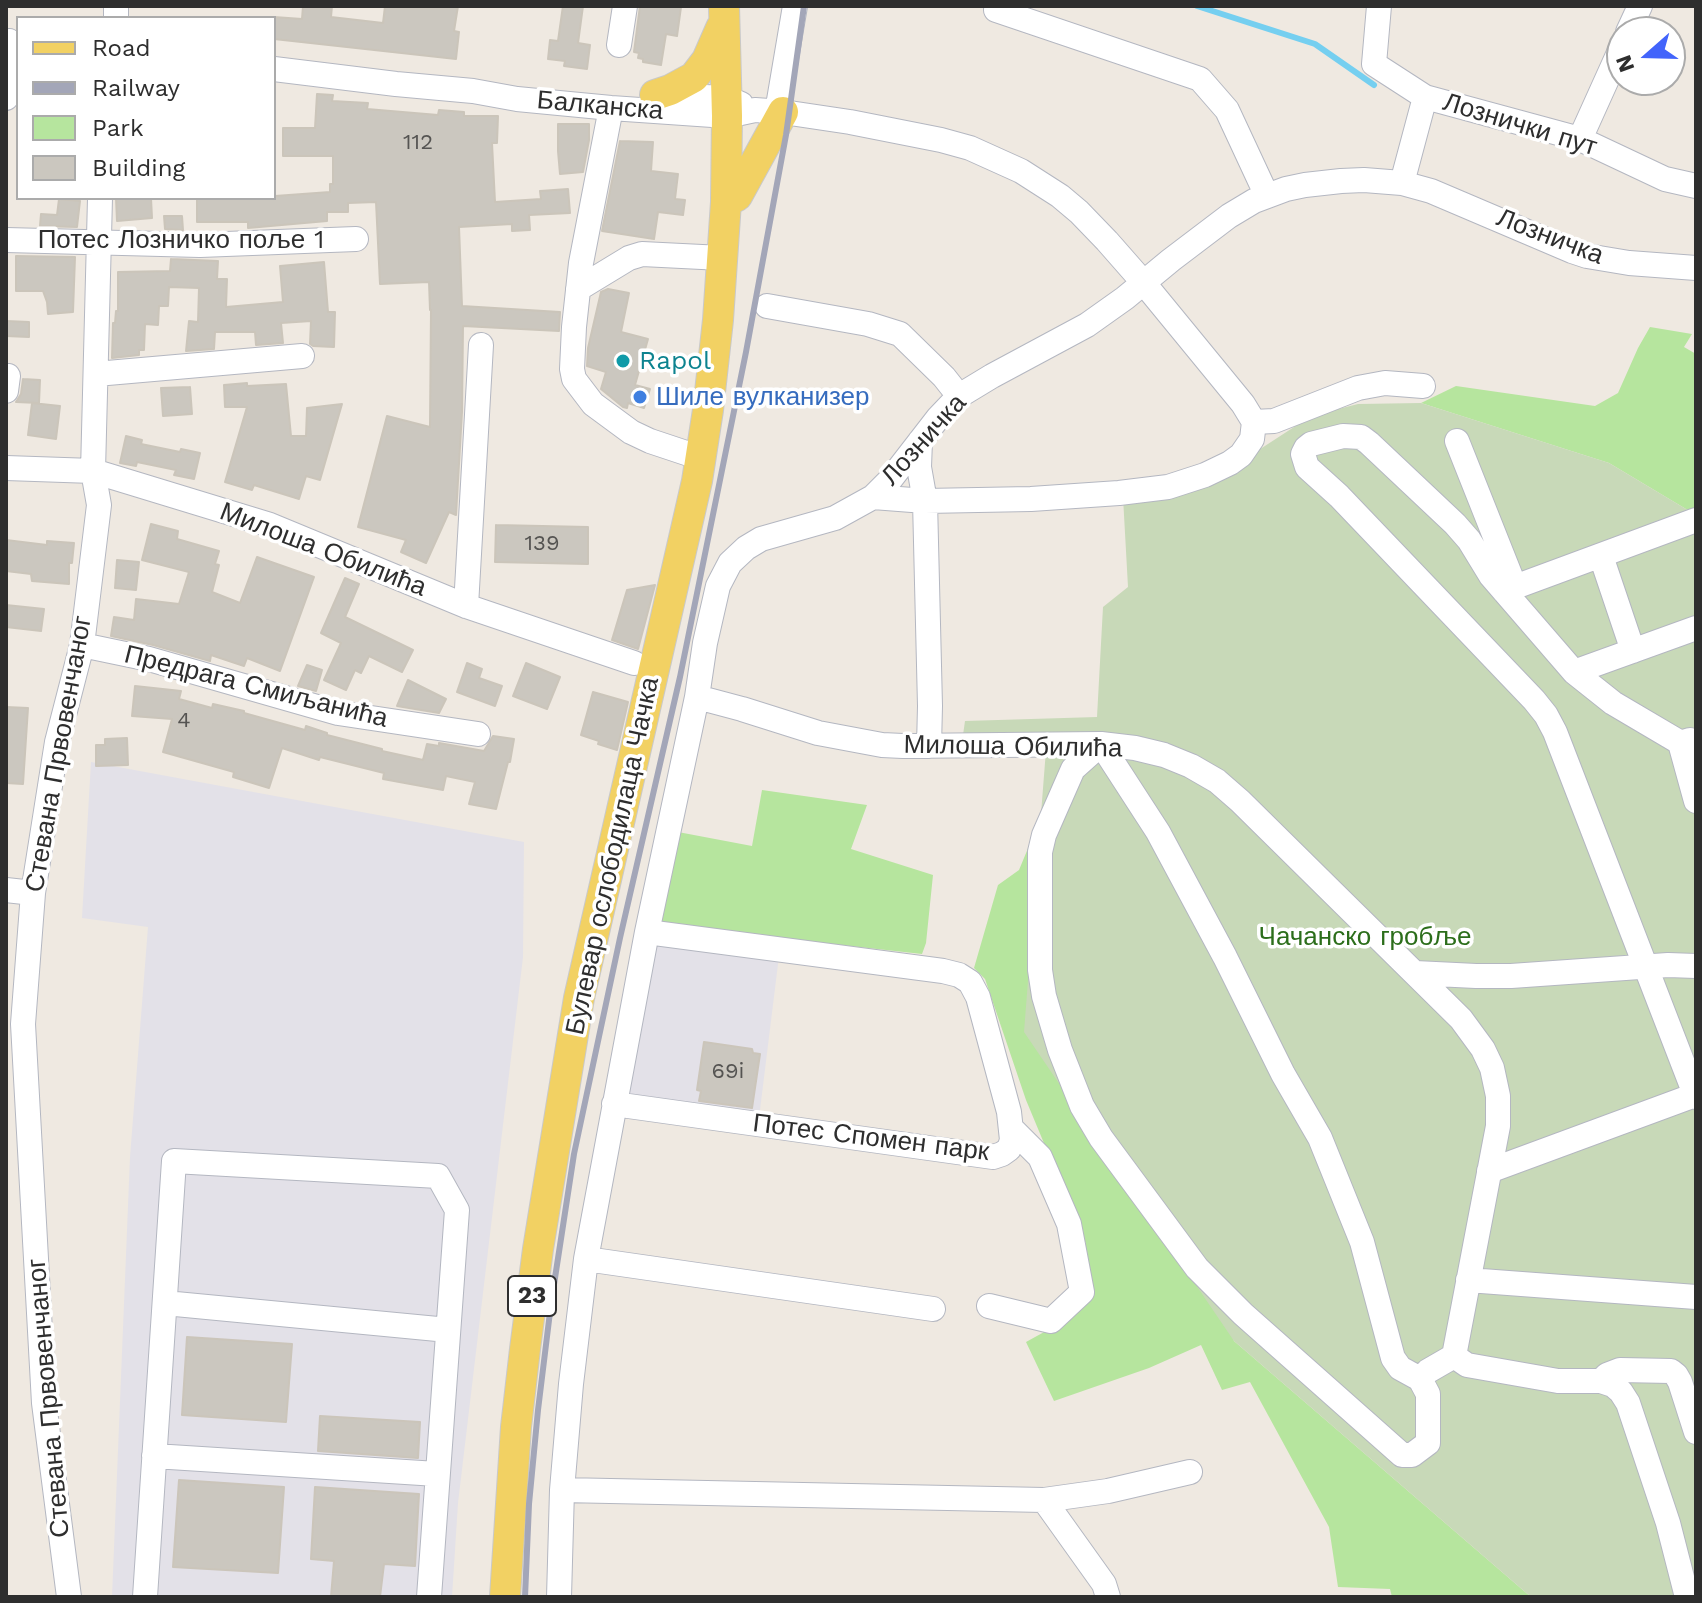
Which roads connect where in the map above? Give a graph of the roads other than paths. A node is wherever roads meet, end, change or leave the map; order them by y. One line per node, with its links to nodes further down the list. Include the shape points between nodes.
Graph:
1 (625, 6): 7 (street)
2 (795, 6): 15 (street)
3 (1379, 6): 12 (street, via 1374,64)
4 (996, 10): 19 (street, via 1200,79 1227,110)
5 (724, 12): 11 (main road, via 712,52 694,77); 15 (main road, Булевар ослободилаца Чачка / 23)
6 (11, 41): 13 (street)
7 (619, 45)
8 (276, 69): 10 (street, Балканска)
9 (1606, 81): 16 (street)
10 (473, 91): 11 (street, Балканска, via 516,85); 14 (street, Балканска)
11 (655, 95): 15 (street, Балканска)
12 (1425, 97): 16 (street, Лознички пут); 17 (street, Лознички пут)
13 (6, 98)
14 (611, 108): 15 (street, Балканска); 28 (street)
15 (754, 110): 21 (main road, Булевар ослободилаца Чачка / 23); 21 (main road, via 737,196); 27 (street, via 850,122 990,156 1060,196)
16 (1580, 139): 18 (street, Лознички пут, via 1665,179)
17 (1402, 183): 19 (street, Лозничка, via 1341,181); 26 (street, Лозничка, via 1587,256)
18 (1696, 186)
19 (1267, 196): 27 (street, Лозничка, via 1212,227)
20 (100, 200): 24 (street, Стевана Првовенчаног)
21 (726, 202): 25 (main road, Булевар ослободилаца Чачка / 23)
22 (356, 239): 24 (street, Потес Лозничко поље 1)
23 (6, 240): 24 (street, Потес Лозничко поље 1)
24 (97, 243): 32 (street, Стевана Првовенчаног)
25 (722, 258): 28 (street, via 642,254); 38 (main road, Булевар ослободилаца Чачка / 23)
26 (1696, 268)
27 (1143, 282): 34 (street, Лозничка, via 1087,325); 35 (street)
28 (578, 289): 38 (street, via 572,369 582,392 631,432)
29 (767, 306): 34 (street, via 900,334)
30 (481, 345): 46 (street)
31 (302, 356): 32 (street)
32 (96, 374): 40 (street, Стевана Првовенчаног)
33 (1423, 386): 35 (street, via 1385,383 1358,388 1274,421)
34 (959, 396): 36 (street, Лозничка)
35 (1254, 422): 42 (street, via 1252,439 1241,455 1168,487 1080,497)
36 (920, 441): 41 (street, Лозничка); 42 (street)
37 (1457, 441): 45 (street)
38 (701, 458): 89 (main road, Булевар ослободилаца Чачка / 23, via 579,998 525,1349)
39 (6, 468): 40 (street, Милоша Обилића)
40 (93, 471): 46 (street, Милоша Обилића, via 270,525); 48 (street, Стевана Првовенчаног, via 99,505)
41 (873, 497): 42 (street); 52 (street, Лозничка, via 835,518 761,539 730,563 713,600)
42 (925, 501): 56 (street)
43 (1696, 520): 44 (street)
44 (1601, 556): 45 (street); 49 (street)
45 (1509, 589): 51 (street); 62 (street, via 1491,576 1455,524 1361,437 1343,436 1306,448 1307,467 1546,715)
46 (466, 606): 50 (street, Милоша Обилића)
47 (1696, 628): 49 (street)
48 (82, 645): 53 (street, Предрага Смиљанића, via 338,713); 59 (street, Стевана Првовенчаног, via 57,742)
49 (1633, 651): 51 (street)
50 (634, 663)
51 (1574, 672): 55 (street, via 1613,703)
52 (697, 697): 56 (street, Милоша Обилића, via 854,741); 60 (street)
53 (478, 734)
54 (1101, 744): 56 (street, Милоша Обилића); 63 (street, Милоша Обилића, via 1164,755 1217,781); 78 (street, via 1158,832 1320,1138 1362,1242 1393,1358); 78 (street, via 1073,769 1040,852 1044,996 1082,1106 1197,1268 1402,1455 1412,1455 1428,1443 1428,1394)
55 (1691, 744): 57 (street)
56 (929, 746)
57 (1696, 801)
58 (6, 890): 59 (street)
59 (33, 893): 86 (street, Стевана Првовенчаног, via 23,1024 27,1114 44,1403)
60 (647, 932): 65 (street); 66 (street, Потес Спомен парк, via 959,975 978,997)
61 (1696, 966): 62 (street)
62 (1647, 967): 63 (street, via 1511,976); 64 (street)
63 (1415, 973): 67 (street, Милоша Обилића, via 1461,1019 1492,1068 1499,1111)
64 (1696, 1096): 67 (street)
65 (614, 1104): 66 (street, Потес Спомен парк, via 993,1157 1009,1149); 68 (street)
66 (1012, 1129): 74 (street, via 1040,1157 1058,1197 1069,1224 1082,1292 1051,1321)
67 (1489, 1171): 70 (street)
68 (586, 1259): 75 (street); 84 (street)
69 (1696, 1279): 71 (street)
70 (1468, 1280): 71 (street); 77 (street)
71 (1655, 1294): 72 (street)
72 (1696, 1297)
73 (165, 1303): 76 (street); 76 (street, via 174,1161 438,1176 457,1210); 81 (street)
74 (989, 1306)
75 (933, 1309)
76 (448, 1330): 83 (street)
77 (1454, 1356): 78 (street); 79 (street, via 1467,1365 1558,1381)
78 (1420, 1379)
79 (1601, 1381): 80 (street, via 1620,1370 1671,1371 1680,1382); 92 (street, via 1613,1385 1628,1403)
80 (1696, 1432)
81 (154, 1456): 83 (street); 87 (street)
82 (1190, 1472): 85 (street)
83 (437, 1474): 88 (street)
84 (562, 1490): 85 (street); 90 (street)
85 (1044, 1500): 91 (street)
86 (69, 1597)
87 (145, 1597)
88 (429, 1597)
89 (505, 1597)
90 (559, 1597)
91 (1108, 1597)
92 (1687, 1597)

